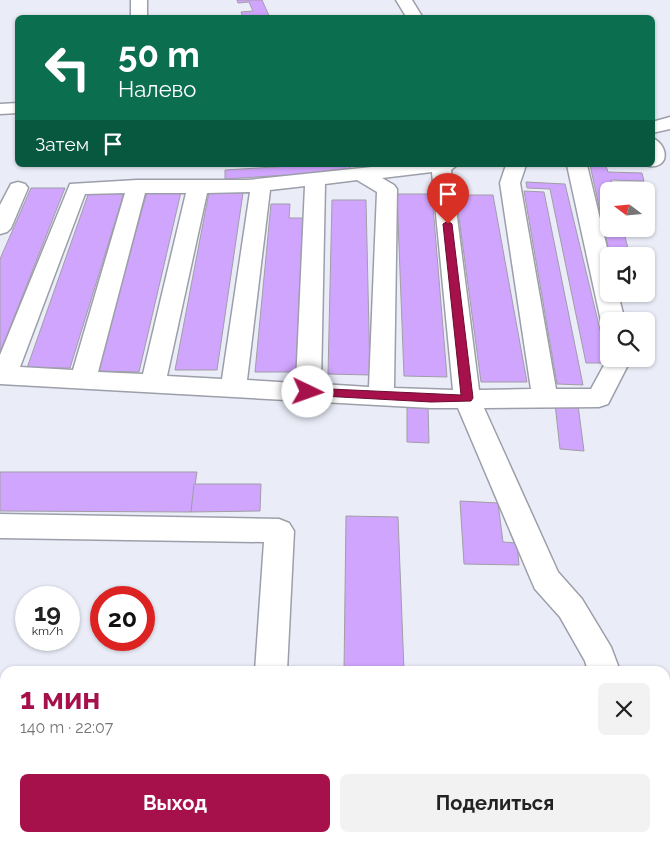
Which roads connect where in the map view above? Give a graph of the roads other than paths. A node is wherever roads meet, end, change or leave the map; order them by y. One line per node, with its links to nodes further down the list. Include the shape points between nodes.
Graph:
1 (138, 0): 3 (lane)
2 (404, 0): 4 (lane)
3 (139, 15)
4 (413, 15)
5 (15, 108): 6 (lane)
6 (0, 109)
7 (670, 124): 8 (lane)
8 (655, 127)
9 (655, 147): 10 (lane, via 661,158)
10 (655, 160)
11 (431, 167): 15 (lane)
12 (441, 167): 30 (lane)
13 (515, 167): 31 (lane, via 510,183)
14 (577, 167): 22 (lane)
15 (360, 174): 16 (lane); 29 (lane, via 387,189)
16 (315, 179): 17 (lane); 28 (lane)
17 (261, 184): 19 (lane); 27 (lane)
18 (137, 186): 19 (lane); 24 (lane, via 77,188); 25 (lane)
19 (198, 186): 26 (lane)
20 (18, 188): 21 (lane)
21 (0, 228)
22 (611, 312)
23 (615, 367): 31 (lane, via 599,398)
24 (2, 375): 25 (lane)
25 (83, 380): 26 (lane)
26 (153, 384): 27 (lane)
27 (233, 388): 28 (lane)
28 (308, 392): 29 (lane)
29 (381, 396): 30 (lane)
30 (467, 398): 31 (lane); 34 (lane, via 546,580 571,608)
31 (545, 398)
32 (0, 526): 33 (lane, via 279,531)
33 (271, 666)
34 (603, 666)

